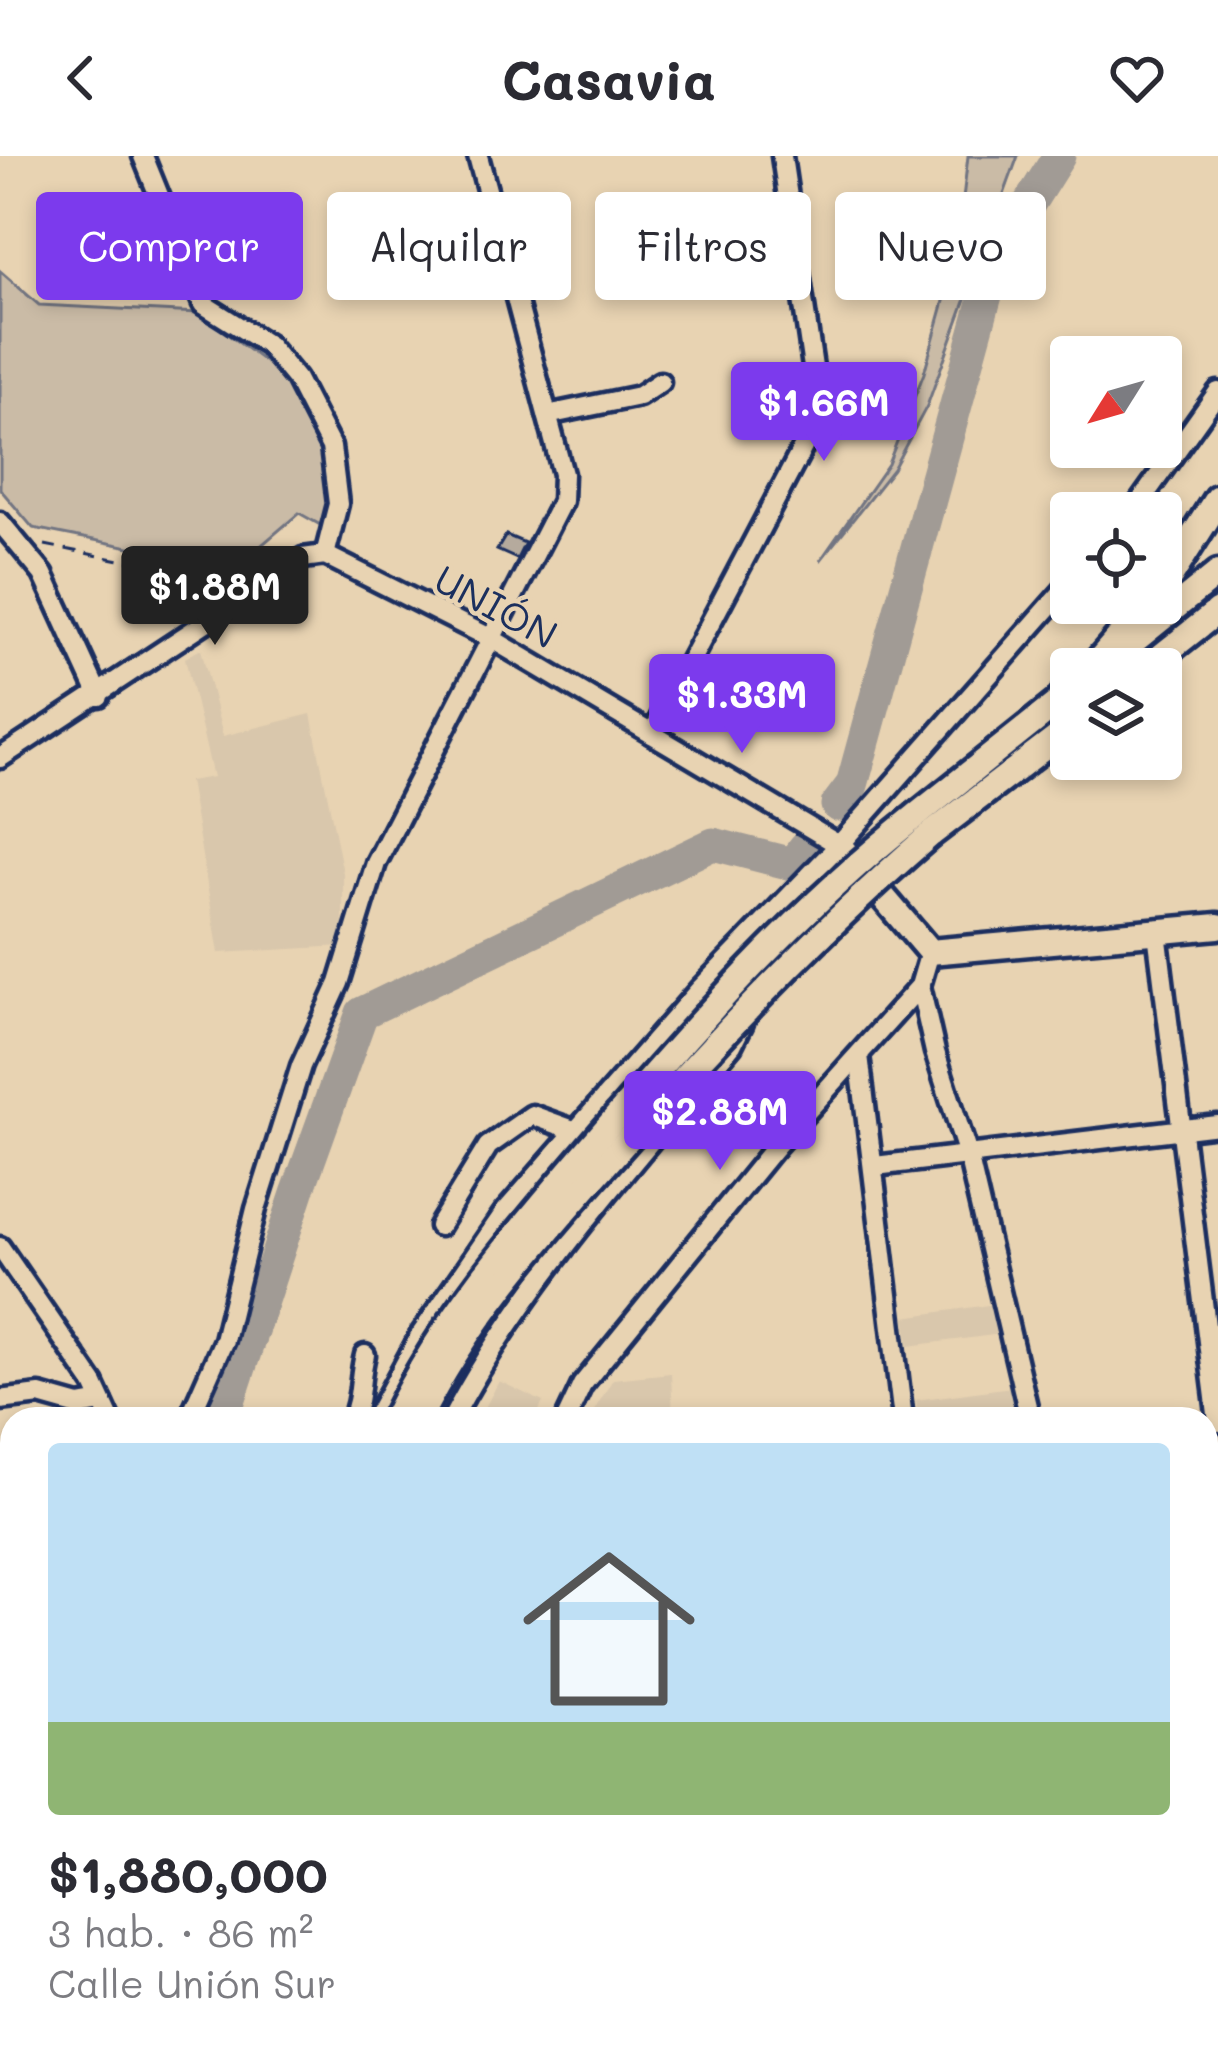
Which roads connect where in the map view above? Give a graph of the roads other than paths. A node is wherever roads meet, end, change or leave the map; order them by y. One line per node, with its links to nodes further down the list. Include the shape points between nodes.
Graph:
1 (143, 156): 10 (street, via 203,304 268,345 331,447 338,504)
2 (478, 156): 6 (street)
3 (782, 156): 22 (street, via 820,415)
4 (660, 382): 6 (street, via 639,396)
5 (1218, 392): 7 (street)
6 (548, 416): 16 (street, via 562,501)
7 (1147, 492)
8 (1218, 499): 11 (highway)
9 (0, 522): 20 (street, via 43,574)
10 (325, 555): 16 (street, UNIÓN); 20 (street, via 303,558)
11 (1182, 556)
12 (1218, 573): 18 (main road)
13 (1050, 606): 26 (street)
14 (1218, 611): 19 (main road)
15 (1133, 624): 17 (highway)
16 (492, 639): 22 (street, UNIÓN); 46 (street, via 376,863 339,983 301,1066 224,1340)
17 (1113, 648)
18 (1123, 648)
19 (1171, 648)
20 (99, 696): 24 (street)
21 (1050, 710): 25 (main road)
22 (652, 734): 26 (street, UNIÓN)
23 (1050, 741): 25 (main road)
24 (0, 758)
25 (924, 825): 31 (main road, bridge); 49 (main road, bridge, via 812,904 748,967 461,1306)
26 (839, 845): 29 (main road); 36 (street)
27 (1218, 926): 28 (main road)
28 (1157, 932): 29 (main road); 35 (street)
29 (930, 952): 30 (street)
30 (920, 986): 32 (street); 38 (street)
31 (755, 1001): 33 (street, via 732,1045); 50 (main road, bridge, via 513,1275)
32 (859, 1055): 37 (street); 39 (street)
33 (679, 1108): 37 (street, via 709,1103 729,1110); 51 (street, via 502,1336)
34 (1218, 1125): 35 (street)
35 (1183, 1130): 38 (street); 55 (street)
36 (576, 1131): 40 (street, via 532,1114 488,1146); 48 (street, via 504,1213)
37 (776, 1147): 52 (street)
38 (968, 1155): 39 (street); 54 (street)
39 (875, 1166): 53 (street)
40 (439, 1226)
41 (0, 1246): 45 (street)
42 (365, 1355): 47 (street)
43 (0, 1400): 44 (street, via 40,1395)
44 (86, 1407)
45 (105, 1407)
46 (195, 1407)
47 (358, 1407)
48 (381, 1407)
49 (400, 1407)
50 (426, 1407)
51 (458, 1407)
52 (572, 1407)
53 (902, 1407)
54 (1027, 1407)
55 (1216, 1407)

